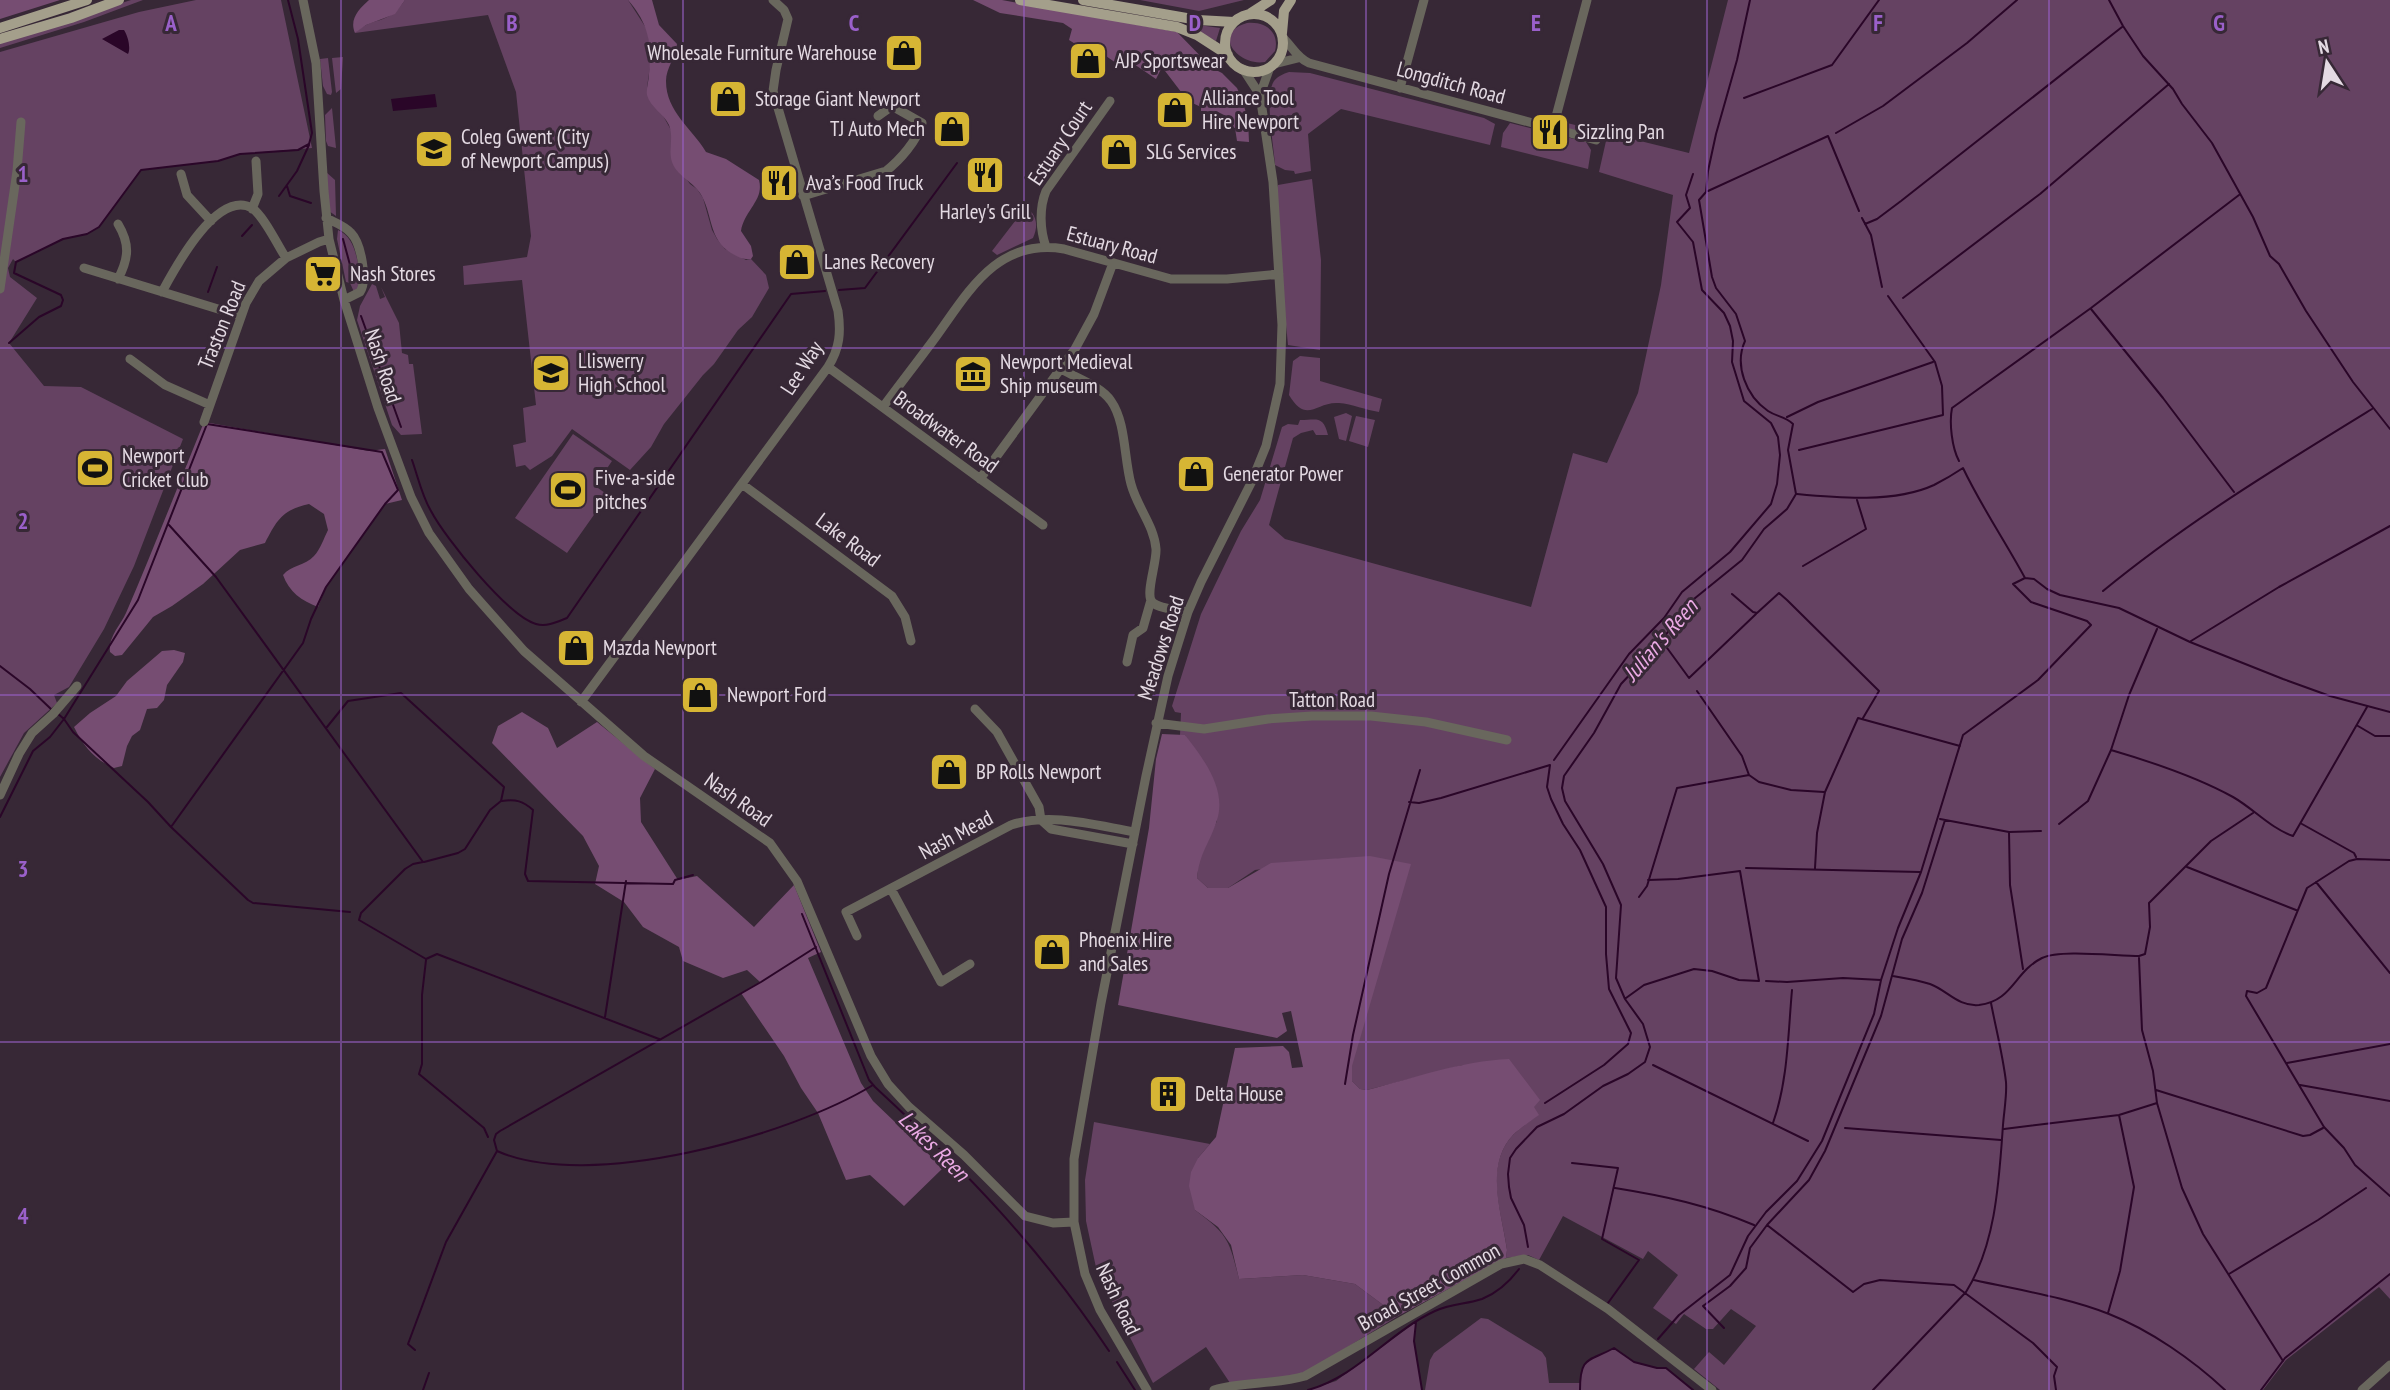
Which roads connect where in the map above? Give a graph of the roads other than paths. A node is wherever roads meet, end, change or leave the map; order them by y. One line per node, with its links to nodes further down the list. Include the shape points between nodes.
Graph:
1 (87, 0): 12 (main road)
2 (119, 0): 14 (main road)
3 (303, 0): 30 (street, Nash Road, via 316,62)
4 (773, 0): 28 (street, Lee Way, via 788,19 774,91)
5 (1020, 0): 15 (main road, via 1177,27)
6 (1083, 0): 11 (main road, via 1198,20)
7 (1271, 0): 11 (main road)
8 (1291, 0): 13 (main road, via 1284,11)
9 (1424, 0): 19 (street)
10 (1587, 0): 24 (street)
11 (1238, 20): 13 (main road, via 1250,14 1268,17); 15 (main road, via 1226,38)
12 (0, 28)
13 (1282, 36): 16 (street); 17 (main road, via 1283,47)
14 (0, 39)
15 (1228, 55): 18 (main road)
16 (1298, 58): 17 (street); 19 (street, Longditch Road)
17 (1272, 65): 18 (main road, via 1252,72); 20 (street, Meadows Road)
18 (1243, 69): 20 (street, Meadows Road)
19 (1400, 88): 24 (street, Longditch Road)
20 (1260, 95): 38 (street, Meadows Road, via 1273,183)
21 (1110, 101): 34 (street, Estuary Court, via 1045,191 1042,230)
22 (878, 116): 28 (street, via 892,106 922,123 896,162 886,171)
23 (21, 122): 40 (street)
24 (1553, 128): 25 (street, Longditch Road)
25 (1596, 140)
26 (256, 161): 29 (street, via 258,194)
27 (181, 174): 31 (street, via 187,195)
28 (803, 196): 45 (street, Lee Way, via 841,328)
29 (252, 209): 31 (street, via 228,207); 35 (street)
30 (326, 218): 33 (street, Nash Road); 42 (street, via 352,233 365,279 360,292)
31 (211, 221): 41 (street, via 178,262)
32 (118, 223): 39 (street, via 129,253)
33 (330, 239): 35 (street, Traston Road); 42 (street, Nash Road)
34 (1046, 247): 36 (street, Estuary Road); 48 (street, Estuary Road, via 1012,254 986,272)
35 (286, 258): 43 (street, Traston Road, via 259,281)
36 (1113, 262): 38 (street, Estuary Road, via 1187,280); 46 (street, via 1086,331)
37 (83, 268): 39 (street)
38 (1279, 274): 54 (street, Meadows Road, via 1280,384 1266,446)
39 (118, 278): 41 (street)
40 (0, 289)
41 (162, 292): 43 (street)
42 (344, 300): 58 (street, Nash Road, via 381,417 429,533 496,621)
43 (241, 316): 47 (street, Traston Road)
44 (130, 359): 47 (street, via 165,384)
45 (828, 367): 48 (street, Broadwater Road); 51 (street, Lee Way)
46 (1061, 369): 50 (street); 53 (street, via 1109,398 1116,410 1131,484 1154,538)
47 (209, 405): 49 (street, Traston Road)
48 (883, 407): 50 (street, Broadwater Road)
49 (204, 422)
50 (980, 479): 52 (street, Broadwater Road)
51 (742, 484): 55 (street, Lake Road, via 892,596 905,617); 58 (street, Lee Way)
52 (1043, 525)
53 (1151, 600): 54 (street); 56 (street, via 1143,628 1133,635)
54 (1188, 612): 60 (street, Meadows Road)
55 (911, 641)
56 (1127, 663)
57 (77, 686): 62 (street, via 32,733)
58 (580, 702): 69 (street, Nash Road, via 657,766 770,843 797,881 871,1056 888,1084 1025,1216 1053,1223)
59 (975, 709): 63 (street, via 997,732 1039,807)
60 (1156, 723): 61 (street, Tatton Road, via 1204,729 1301,716 1371,716 1426,722); 64 (street, Meadows Road)
61 (1507, 740)
62 (0, 795)
63 (1041, 820): 64 (street, Nash Mead, via 1054,818); 65 (street, via 1051,829); 66 (street, Nash Mead, via 1011,825)
64 (1135, 832): 65 (street, Meadows Road)
65 (1133, 844): 69 (street, Meadows Road, via 1080,1119 1074,1159)
66 (891, 889): 67 (street, Nash Mead, via 846,912); 68 (street, via 941,982)
67 (857, 936)
68 (970, 964)
69 (1074, 1222): 71 (street, Nash Road, via 1095,1299)
70 (2390, 1364): 74 (street)
71 (1147, 1390)
72 (1214, 1390): 73 (street, Broad Street Common, via 1305,1376 1501,1264 1524,1259 1608,1309)
73 (1712, 1390)
74 (2362, 1390)

